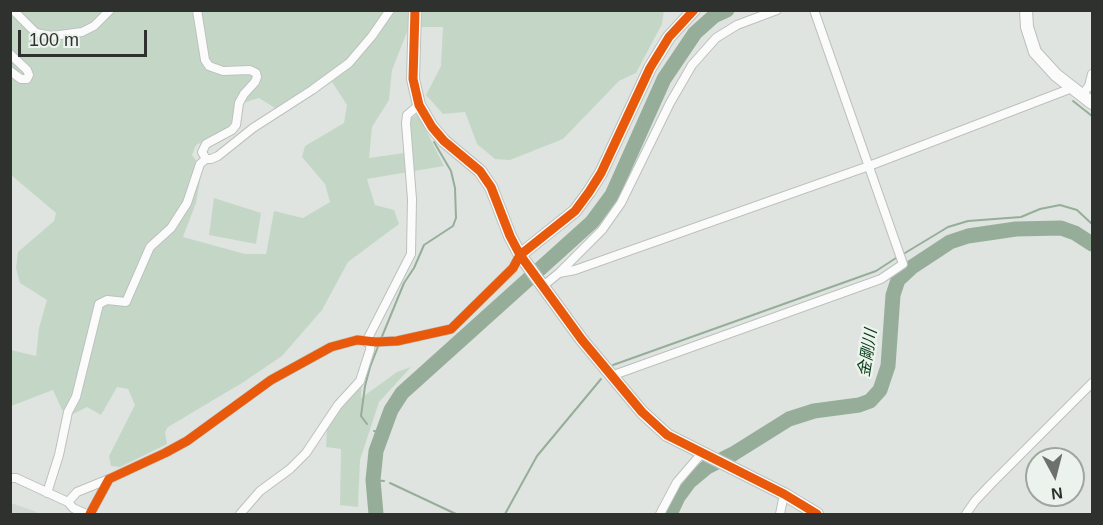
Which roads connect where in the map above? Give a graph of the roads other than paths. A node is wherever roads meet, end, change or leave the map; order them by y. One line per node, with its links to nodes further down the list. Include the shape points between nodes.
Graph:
1 (13, 10): 2 (street, via 36,33 52,36 82,32)
2 (110, 10)
3 (197, 10): 15 (street, via 209,66 223,71 250,70 257,77 239,103 236,125 206,144 202,155)
4 (390, 10): 15 (street, via 349,63 218,156)
5 (415, 10): 14 (street, via 413,79)
6 (694, 10): 17 (street, via 669,37 650,68 589,192 575,211)
7 (777, 10): 18 (street, via 737,25 716,38 692,65 621,203 602,230)
8 (814, 10): 16 (street)
9 (1026, 10): 13 (street, via 1035,52)
10 (10, 54): 11 (street, via 29,75 21,79)
11 (10, 71)
12 (1092, 74): 13 (street)
13 (1082, 95): 16 (street)
14 (419, 105): 17 (street, via 444,141 480,171); 20 (street, via 407,115 406,123 412,199 411,254)
15 (206, 159): 27 (street, via 197,170 187,203 171,228 150,247 126,302 107,300 99,304)
16 (869, 166): 18 (street); 21 (street, via 903,264 881,279)
17 (520, 255): 19 (street); 20 (street, via 513,268 451,330)
18 (559, 273): 19 (street)
19 (542, 285): 21 (street)
20 (374, 342): 26 (street, via 331,347 271,380 180,445); 31 (street, via 360,381 338,405 306,453)
21 (611, 376): 23 (street, via 667,435)
22 (1092, 383): 35 (street)
23 (706, 454): 28 (street); 32 (street, via 677,482)
24 (10, 469): 25 (street)
25 (13, 478): 27 (street)
26 (109, 479): 29 (street, via 77,492); 30 (street)
27 (47, 493): 29 (street)
28 (784, 494): 33 (street); 34 (street)
29 (68, 502): 30 (street)
30 (88, 514)
31 (240, 514)
32 (660, 514)
33 (780, 514)
34 (817, 514)
35 (966, 514)

